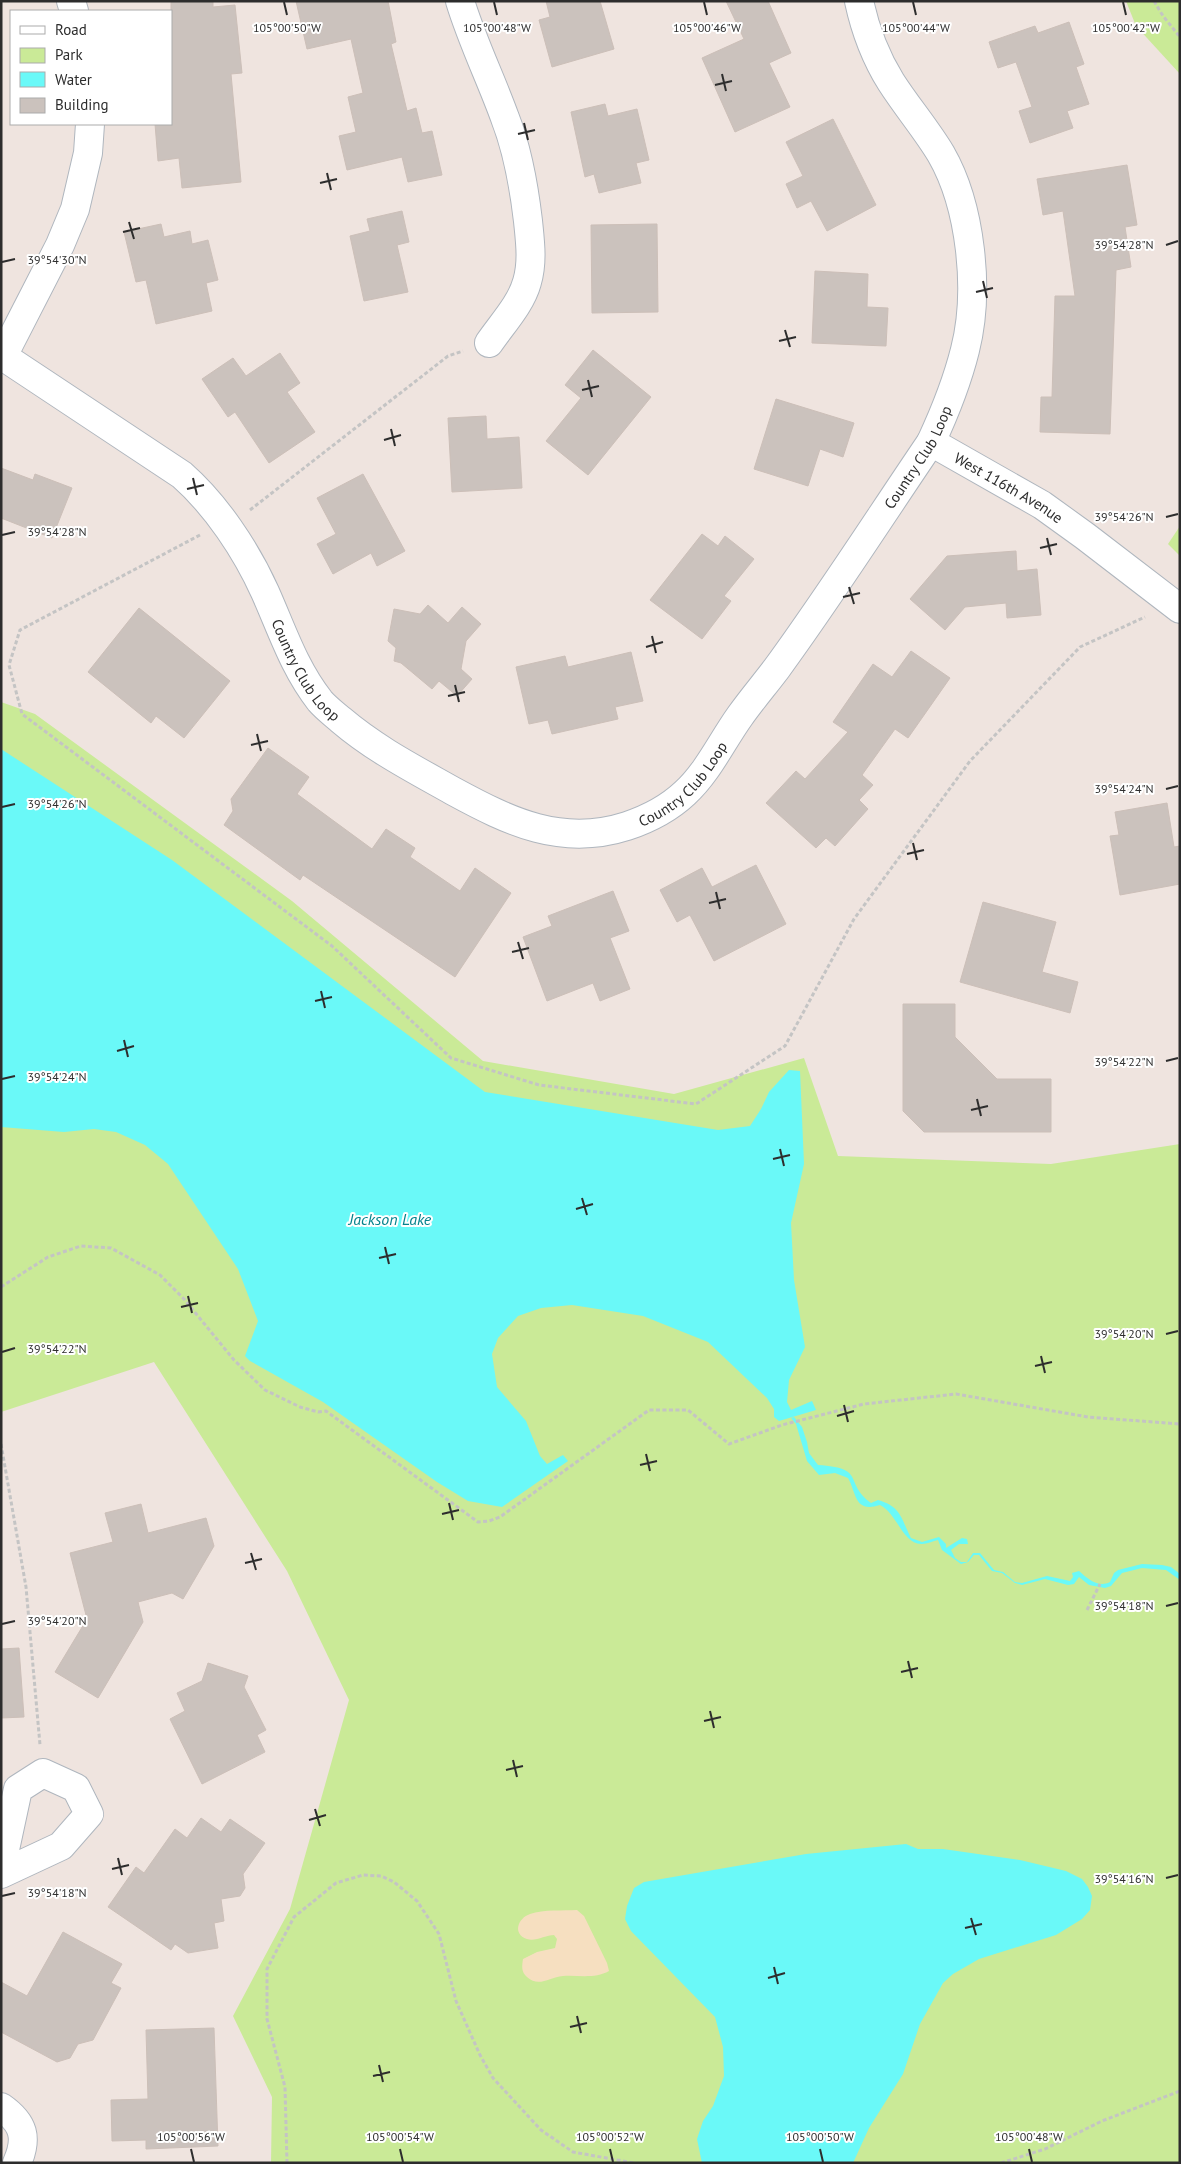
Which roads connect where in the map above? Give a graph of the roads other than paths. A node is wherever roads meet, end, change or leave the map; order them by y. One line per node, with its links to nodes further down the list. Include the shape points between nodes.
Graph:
1 (460, 1): 4 (street, via 514,145 531,247 527,283)
2 (859, 1): 6 (street, Country Club Loop, via 878,58 953,177 967,226 972,301 970,325 966,349 947,407)
3 (90, 125): 5 (street, via 88,153 75,209 60,245)
4 (490, 343)
5 (2, 356): 6 (street, Country Club Loop, via 182,475 196,488 225,522 264,590 300,671 322,703 362,738 486,809 549,832 573,834 626,827 649,818 687,791 777,668)
6 (931, 442): 7 (street, West 116th Avenue, via 1042,505)
7 (1180, 609)
8 (1, 1868): 9 (street, via 18,1789 43,1773 76,1788 89,1814 61,1846)
9 (1, 1874)
10 (1, 2107): 11 (street, via 20,2125 24,2147)
11 (17, 2163)

